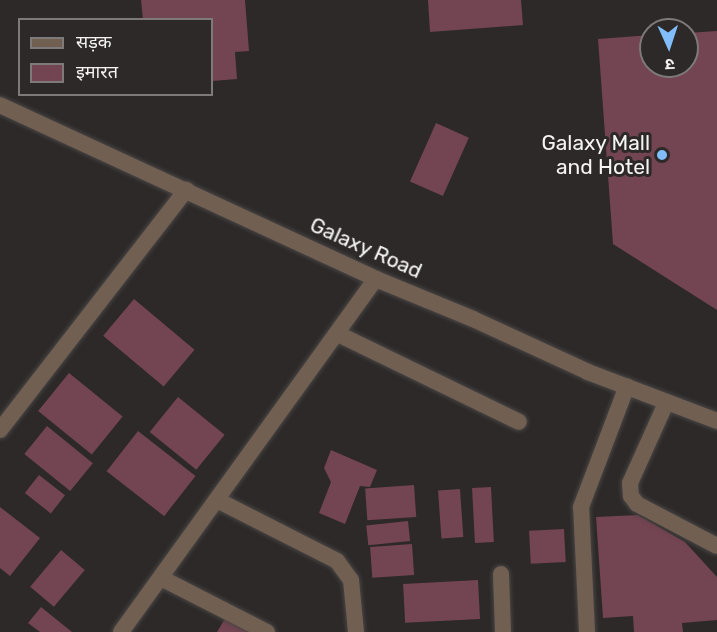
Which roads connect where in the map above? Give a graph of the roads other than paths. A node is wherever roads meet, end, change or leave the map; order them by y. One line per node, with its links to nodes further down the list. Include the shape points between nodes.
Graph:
1 (0, 105): 2 (street, Galaxy Road)
2 (186, 189): 3 (street, Galaxy Road); 9 (street)
3 (376, 279): 4 (street); 5 (street, Galaxy Road)
4 (338, 334): 8 (street); 10 (street)
5 (627, 386): 6 (street, Galaxy Road); 18 (street, via 581,507)
6 (666, 403): 7 (street, Galaxy Road); 11 (street, via 630,483 631,496 637,504)
7 (717, 421)
8 (519, 422)
9 (0, 430)
10 (217, 500): 13 (street); 16 (street, via 338,561 351,580)
11 (717, 546)
12 (501, 574): 17 (street)
13 (161, 578): 14 (street); 15 (street)
14 (121, 632)
15 (267, 632)
16 (356, 632)
17 (503, 632)
18 (587, 632)

